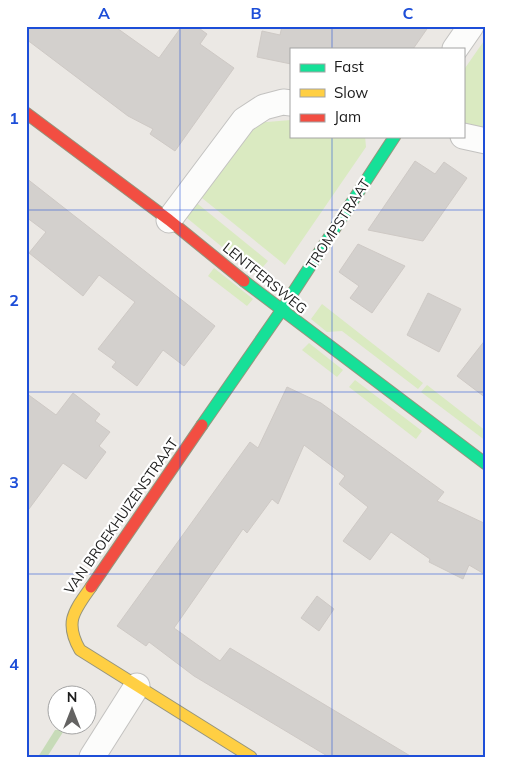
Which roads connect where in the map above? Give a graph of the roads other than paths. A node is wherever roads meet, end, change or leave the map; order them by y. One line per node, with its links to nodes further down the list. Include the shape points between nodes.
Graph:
1 (470, 26): 2 (street)
2 (456, 48)
3 (290, 104): 8 (street, via 283,102 264,107 244,120)
4 (26, 113): 8 (street, LENTFERSWEG)
5 (464, 136): 7 (street)
6 (394, 138): 9 (street, TROMPSTRAAT)
7 (486, 141)
8 (169, 220): 9 (street, LENTFERSWEG)
9 (281, 311): 10 (street, LENTFERSWEG); 11 (street, VAN BROEKHUIZENSTRAAT, via 72,614 72,636 80,650)
10 (486, 464)
11 (137, 686): 12 (street); 13 (street, VAN BROEKHUIZENSTRAAT)
12 (92, 757)
13 (251, 757)

